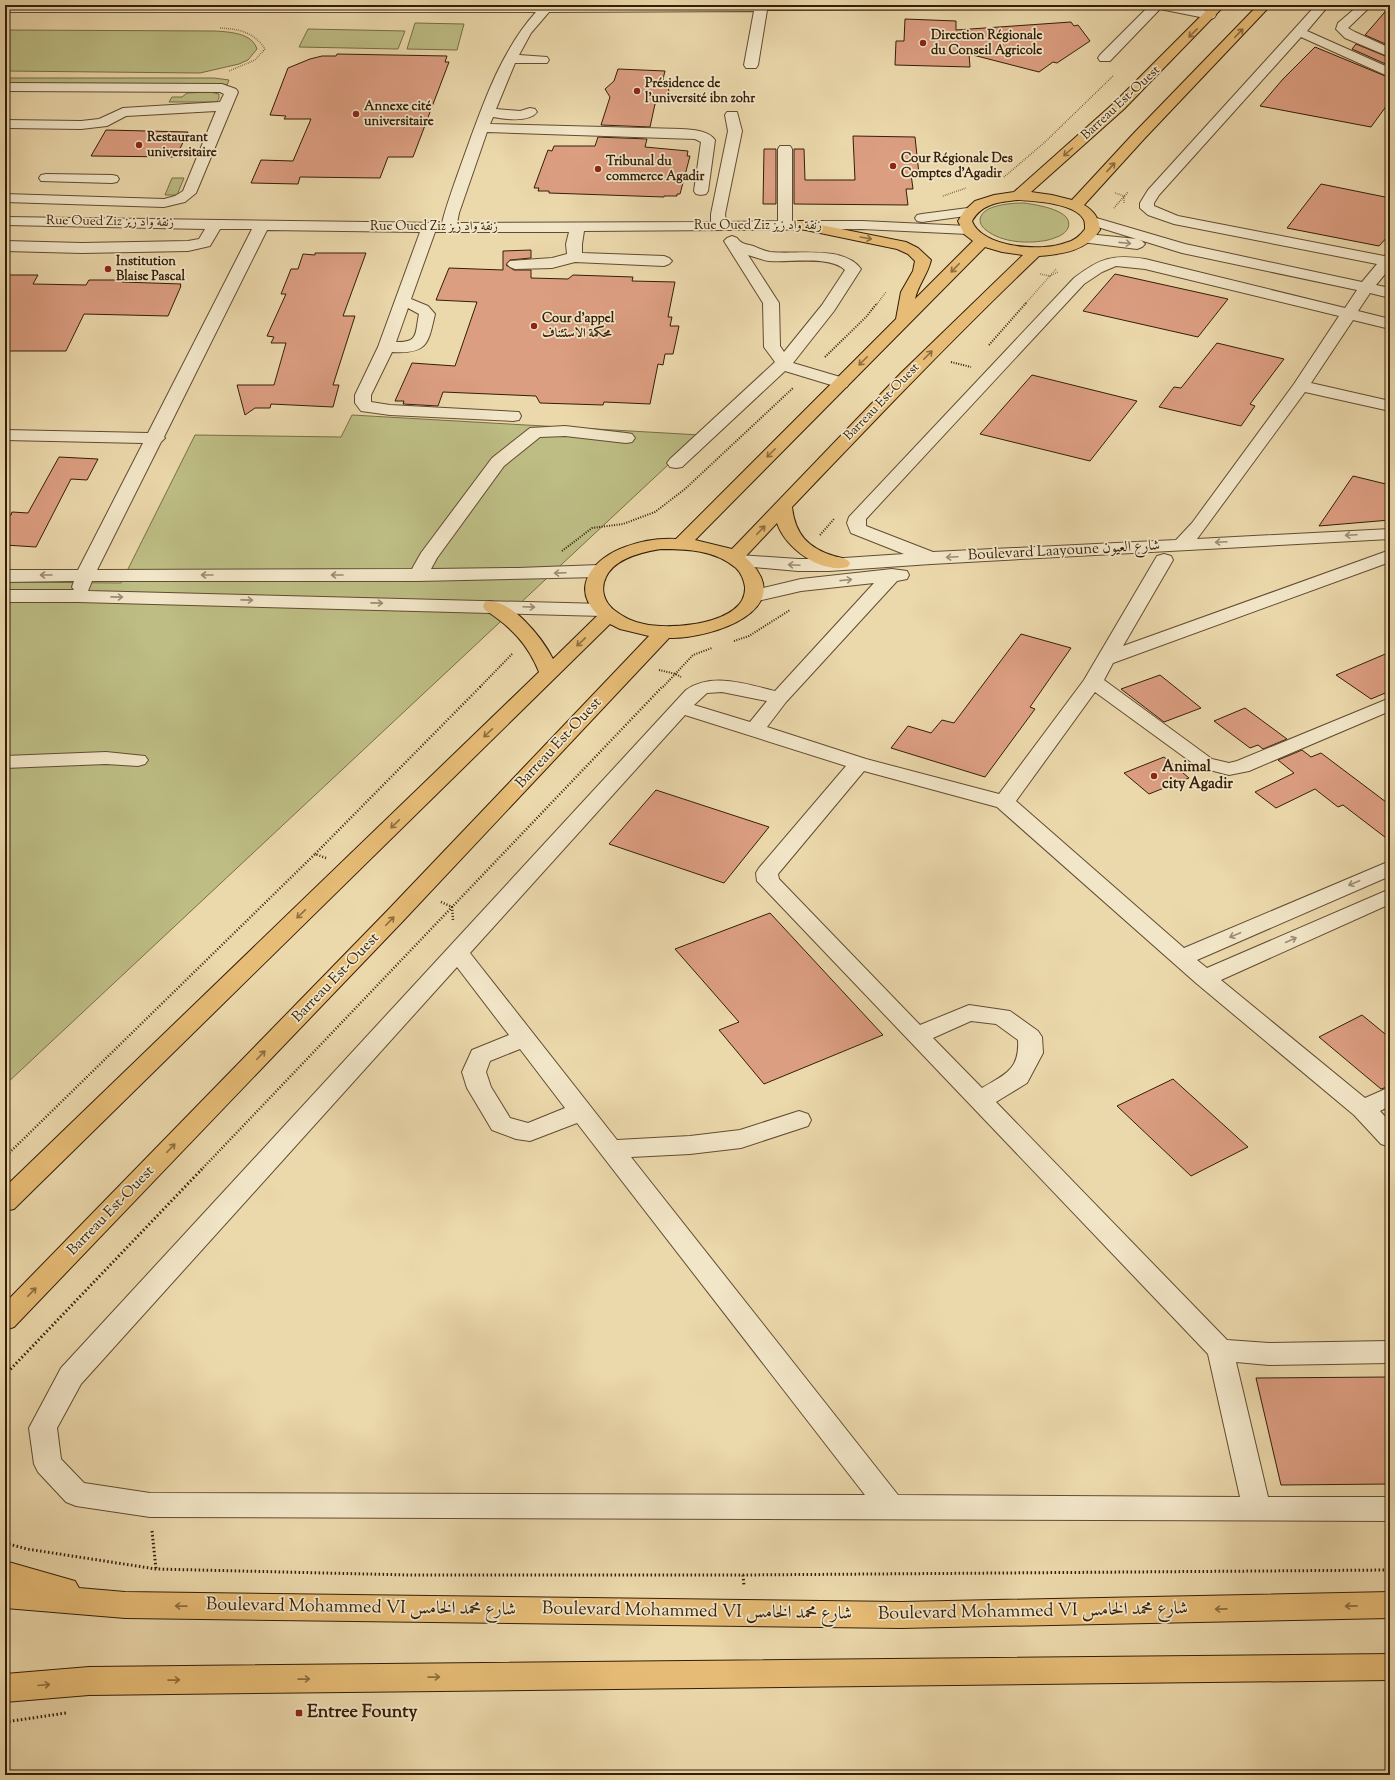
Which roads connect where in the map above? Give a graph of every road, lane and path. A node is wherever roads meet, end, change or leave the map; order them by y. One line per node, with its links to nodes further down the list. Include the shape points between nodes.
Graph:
1 (826, 5): 2 (street); 11 (street)
2 (1025, 5)
3 (1158, 5): 15 (street); 19 (street)
4 (1265, 5): 39 (main road, one-way to 4)
5 (1323, 5): 17 (street)
6 (1366, 5): 18 (street, via 1342,26 1342,29)
7 (129, 6): 8 (street); 14 (street)
8 (227, 6): 9 (street)
9 (386, 6): 12 (street)
10 (742, 6): 11 (street); 13 (street)
11 (761, 6): 22 (street)
12 (546, 7): 13 (street); 20 (street, via 532,23)
13 (707, 7)
14 (5, 8)
15 (1216, 8): 41 (main road, Barreau Est-Ouest, one-way to 41, via 1119,106)
16 (220, 28): 23 (path, via 252,34 262,42 265,49 255,60)
17 (1299, 32): 24 (street); 69 (street, via 1153,193 1147,208 1174,220)
18 (1390, 53)
19 (1106, 58)
20 (510, 59): 21 (street); 29 (street)
21 (542, 60)
22 (751, 65)
23 (224, 72)
24 (1390, 73)
25 (1115, 74): 37 (path, via 1045,142)
26 (5, 87): 27 (street, via 222,88 232,92)
27 (225, 106): 31 (street, via 123,112 102,123 81,125); 43 (street, via 189,193 184,197 164,203)
28 (530, 112): 29 (street, via 521,115)
29 (488, 113): 32 (street)
30 (732, 115): 54 (street, via 735,131 718,214)
31 (7, 124)
32 (483, 128): 40 (street, via 698,135 708,140); 58 (street)
33 (785, 149): 55 (street)
34 (46, 178): 35 (street)
35 (78, 178): 36 (street); 43 (street)
36 (112, 179)
37 (1000, 179)
38 (972, 186): 46 (path, via 946,194)
39 (1092, 187): 44 (main road); 60 (path, via 1124,196 1126,212 1144,223)
40 (701, 191)
41 (1018, 196): 44 (main road, via 1058,200); 45 (main road, via 990,200)
42 (5, 198): 43 (street)
43 (67, 200): 49 (street, via 67,205)
44 (1075, 206): 48 (main road, via 1086,213)
45 (968, 212): 46 (street, Rue Oued Ziz زنقة واد زيز); 59 (main road, via 965,221)
46 (921, 218): 52 (street, Rue Oued Ziz زنقة واد زيز)
47 (5, 221): 49 (street, Rue Oued Ziz زنقة واد زيز)
48 (1092, 221): 60 (street); 61 (main road, via 1093,230)
49 (56, 222): 50 (street, Rue Oued Ziz زنقة واد زيز)
50 (215, 224): 53 (street, Rue Oued Ziz زنقة واد زيز); 63 (street, via 205,243 188,246)
51 (801, 225): 52 (street, Rue Oued Ziz زنقة واد زيز); 55 (street, Rue Oued Ziz زنقة واد زيز); 76 (main road, one-way to 76, via 901,245 923,260 921,271 909,292)
52 (862, 225): 59 (street, Rue Oued Ziz زنقة واد زيز)
53 (262, 226): 57 (street, Rue Oued Ziz زنقة واد زيز); 88 (street)
54 (721, 226): 55 (street, Rue Oued Ziz زنقة واد زيز); 56 (street, Rue Oued Ziz زنقة واد زيز); 64 (street)
55 (785, 226)
56 (577, 227): 58 (street, Rue Oued Ziz زنقة واد زيز); 67 (street)
57 (430, 228): 58 (street, Rue Oued Ziz زنقة واد زيز); 74 (street)
58 (449, 228)
59 (968, 230): 62 (main road)
60 (1139, 234): 65 (street)
61 (1086, 239): 65 (street, one-way to 65); 66 (main road, via 1068,248)
62 (982, 241): 66 (main road, via 1006,249); 76 (main road, one-way to 76)
63 (5, 246)
64 (736, 246): 80 (street, via 771,303 772,347); 80 (street, via 770,256 837,259 850,264 852,269 845,283)
65 (1182, 248): 71 (street)
66 (1035, 252): 79 (main road, Barreau Est-Ouest, one-way to 66)
67 (575, 257): 68 (street); 70 (street, via 552,263)
68 (664, 261)
69 (1389, 261): 71 (street)
70 (515, 264)
71 (1366, 288): 73 (street); 75 (street)
72 (886, 291): 81 (path, via 867,316)
73 (1390, 293)
74 (403, 302): 78 (street); 78 (street, via 418,306 427,314 421,340 415,345 402,348)
75 (1348, 314): 77 (street); 82 (street, via 1145,264 1112,261 1101,264 1078,281); 84 (street)
76 (903, 322): 83 (main road, one-way to 83)
77 (1390, 324)
78 (386, 347): 86 (street, via 363,395 363,403 367,406 390,410)
79 (927, 356): 82 (path); 91 (main road, Barreau Est-Ouest)
80 (785, 362): 81 (street, via 788,367); 90 (street)
81 (809, 373): 83 (street); 102 (path, via 685,489 655,512 623,524 592,528 549,560)
82 (993, 373): 97 (street, via 856,523 857,529)
83 (841, 383): 93 (main road, one-way to 93)
84 (1301, 386): 85 (street); 94 (street)
85 (1390, 406)
86 (513, 416)
87 (5, 435): 88 (street)
88 (156, 438): 103 (street)
89 (626, 438): 104 (street, via 565,431 536,432 498,462 428,557)
90 (676, 463)
91 (782, 508): 98 (main road, Barreau Est-Ouest, one-way to 91); 100 (main road, via 788,531 797,542 827,561)
92 (1390, 534): 94 (street, Boulevard Laayoune شارع العيون, one-way to 94)
93 (681, 544): 98 (main road, via 719,551); 101 (main road, via 641,547 609,561)
94 (1182, 544): 97 (street, Boulevard Laayoune شارع العيون, one-way to 97)
95 (1390, 548): 99 (street, Boulevard Laayoune شارع العيون)
96 (1390, 556): 114 (street)
97 (931, 558): 100 (street, Boulevard Laayoune شارع العيون)
98 (736, 560): 100 (street, Boulevard Laayoune شارع العيون, one-way to 98, via 798,565); 109 (main road, via 749,572 754,584)
99 (1164, 560): 105 (street, Boulevard Laayoune شارع العيون); 114 (street)
100 (841, 563)
101 (599, 571): 102 (street, one-way to 102); 111 (main road, via 593,584 594,597)
102 (539, 574): 104 (street)
103 (85, 575): 104 (street, one-way to 103); 106 (street, one-way to 106); 108 (street)
104 (418, 575)
105 (892, 575): 109 (street, Boulevard Laayoune شارع العيون, one-way to 105, via 801,586); 119 (street)
106 (5, 576)
107 (5, 596): 108 (street)
108 (78, 596): 110 (street, one-way to 110)
109 (753, 596): 112 (main road, via 745,608 718,624 688,632)
110 (492, 606): 111 (street, one-way to 111); 113 (main road)
111 (606, 613): 112 (main road, via 633,627); 116 (main road, one-way to 116)
112 (664, 632): 115 (main road, Barreau Est-Ouest)
113 (530, 636): 116 (main road); 127 (path)
114 (1104, 660): 117 (street)
115 (634, 664): 118 (path, via 676,674); 130 (main road, Barreau Est-Ouest)
116 (550, 673): 128 (main road, one-way to 128)
117 (1093, 681): 120 (street, via 1205,763 1229,769 1242,767); 126 (street)
118 (697, 689): 119 (street, via 726,686); 121 (street)
119 (779, 698): 122 (street)
120 (1390, 704)
121 (681, 707): 122 (street); 132 (street)
122 (754, 730): 125 (street)
123 (138, 760): 124 (street, via 106,758)
124 (5, 762)
125 (859, 763): 126 (street); 135 (street, via 766,877)
126 (1004, 802): 133 (street)
127 (315, 854): 128 (path); 144 (path)
128 (351, 866): 145 (main road, one-way to 145)
129 (1390, 868): 133 (street, one-way to 133)
130 (419, 891): 132 (path, via 452,907); 146 (main road, Barreau Est-Ouest, one-way to 130)
131 (1390, 896): 134 (street, one-way to 131)
132 (457, 952): 136 (street); 149 (street, via 71,1376 43,1428 48,1464 76,1494)
133 (1182, 958): 134 (street)
134 (1204, 978): 139 (street)
135 (918, 1035): 138 (street); 138 (street, via 969,1013 1002,1017 1030,1037 1031,1053 1019,1077)
136 (524, 1038): 140 (street); 140 (street, via 480,1056 474,1072 479,1088 501,1124 530,1132)
137 (1390, 1096): 139 (street)
138 (980, 1101): 147 (street)
139 (1363, 1109): 142 (street)
140 (581, 1111): 143 (street)
141 (799, 1120): 143 (street, via 741,1139)
142 (1390, 1138)
143 (611, 1150): 150 (street)
144 (5, 1157)
145 (5, 1202)
146 (5, 1320)
147 (1220, 1350): 148 (street, via 1269,1354); 151 (street)
148 (1390, 1352)
149 (150, 1505): 150 (street); 154 (path)
150 (891, 1508): 151 (street)
151 (1257, 1509): 152 (street)
152 (1390, 1509)
153 (5, 1543): 154 (path, via 27,1549)
154 (156, 1569): 155 (path, via 409,1576)
155 (1390, 1570)
156 (5, 1574): 158 (main road)
157 (5, 1595): 158 (main road, Boulevard Mohammed VI شارع محمد الخامس)
158 (125, 1605): 159 (main road, Boulevard Mohammed VI شارع محمد الخامس, one-way to 158, via 900,1615)
159 (1390, 1605)
160 (1390, 1667): 161 (main road, one-way to 160, via 89,1681)
161 (5, 1688)

